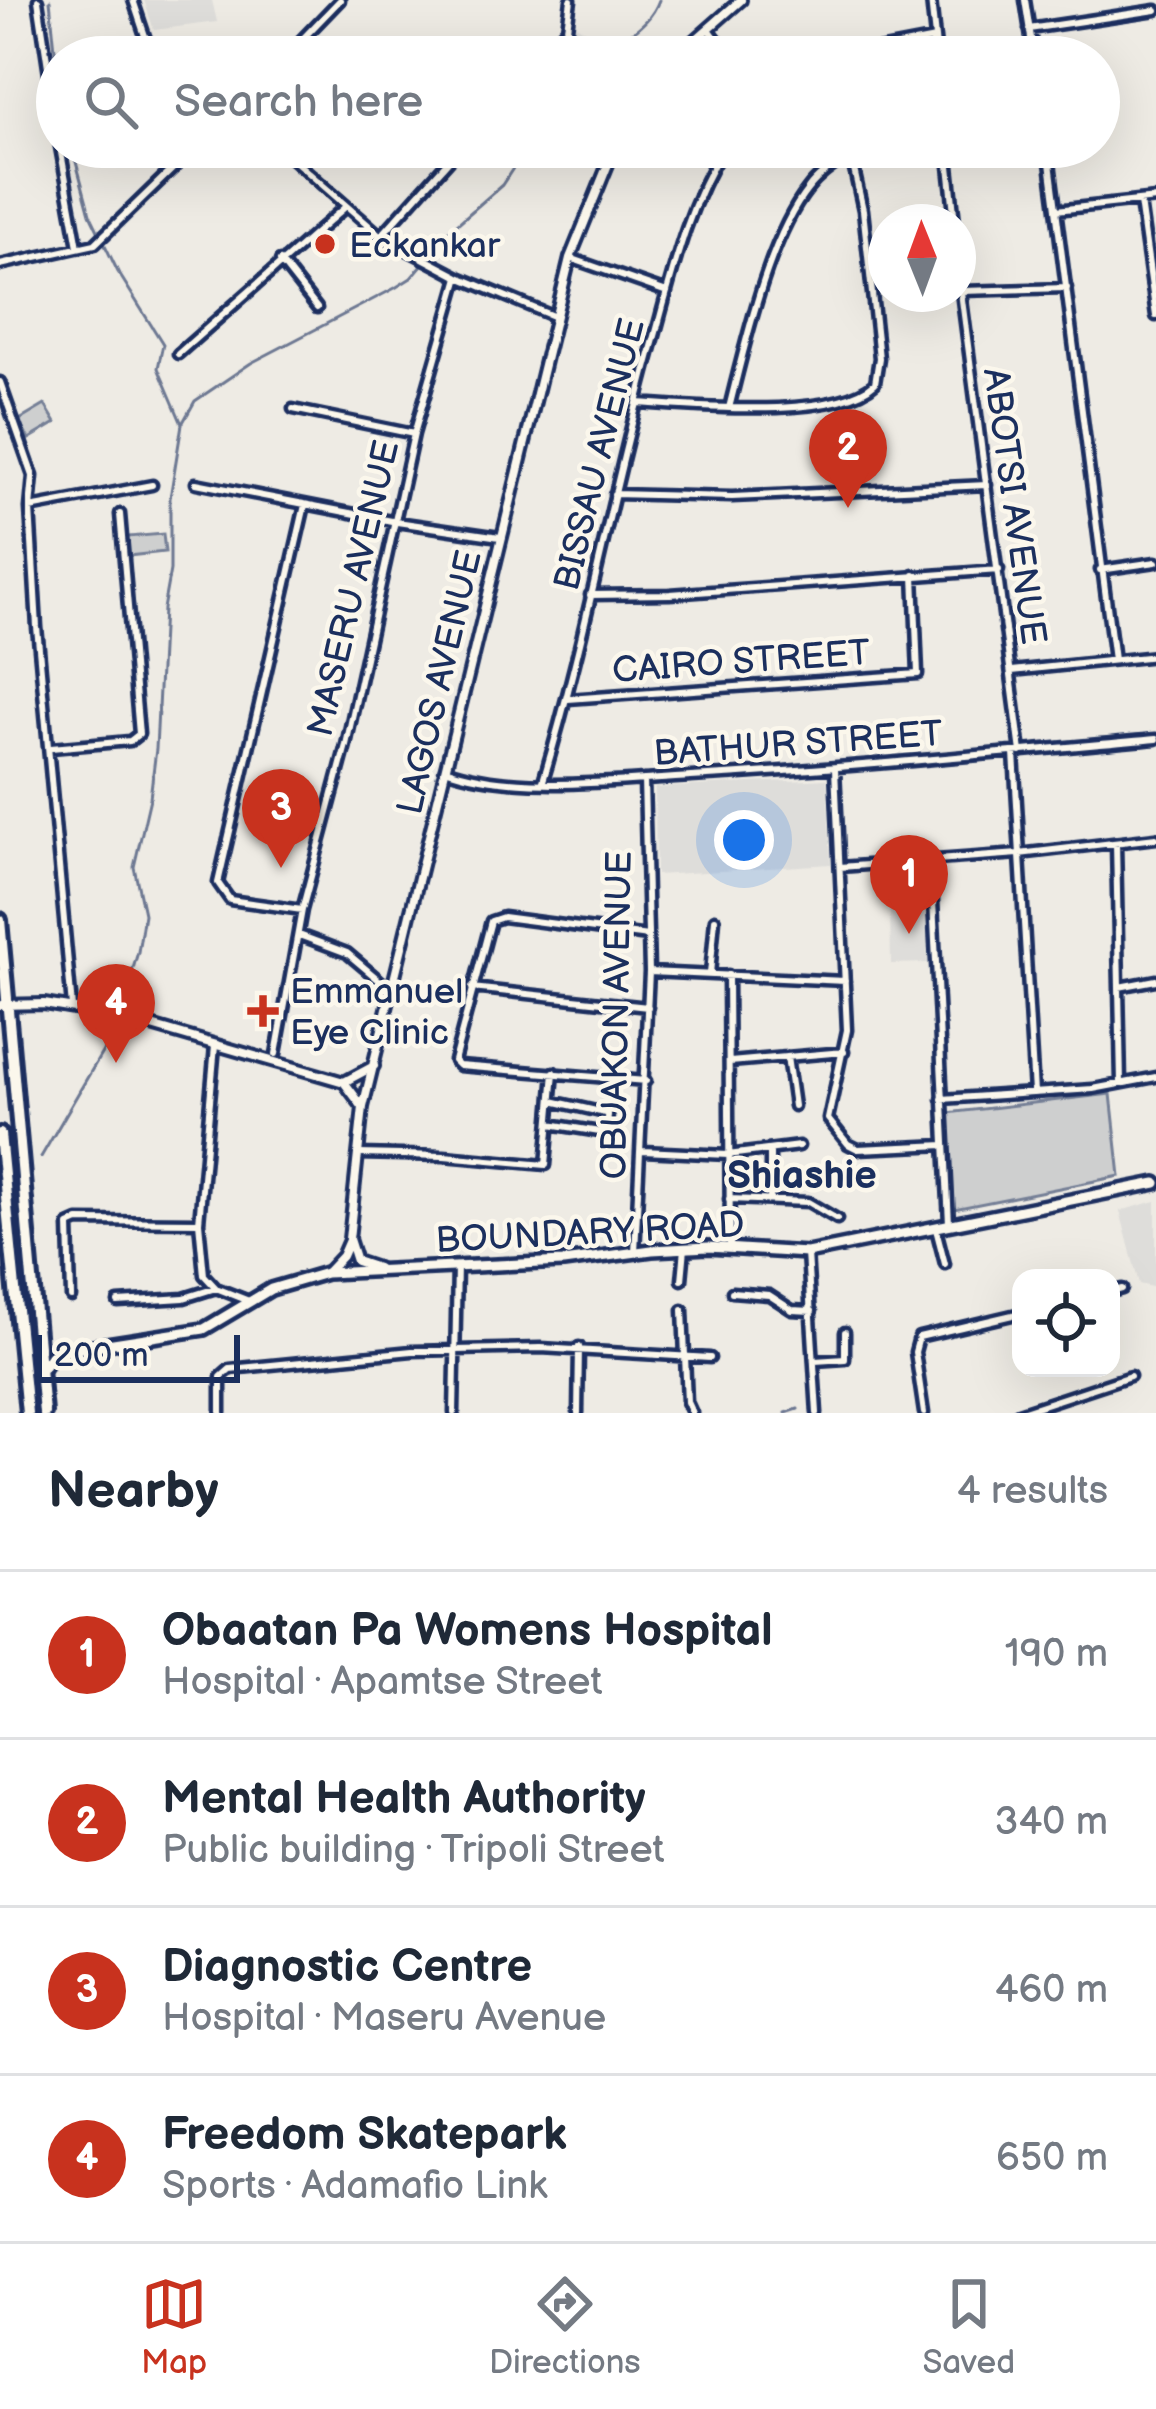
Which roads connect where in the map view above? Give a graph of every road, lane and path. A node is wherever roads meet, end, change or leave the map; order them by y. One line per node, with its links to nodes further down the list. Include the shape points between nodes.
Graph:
1 (38, 0): 11 (street)
2 (133, 0): 12 (street)
3 (340, 0): 13 (street)
4 (572, 0): 14 (street)
5 (741, 0): 9 (street)
6 (931, 0): 17 (street)
7 (1024, 0): 10 (street)
8 (1156, 10): 10 (street)
9 (707, 27): 15 (street); 16 (street)
10 (1029, 28): 18 (street)
11 (43, 36)
12 (145, 36)
13 (305, 36)
14 (560, 36)
15 (698, 36)
16 (714, 36)
17 (935, 36)
18 (1030, 36)
19 (65, 168): 35 (street)
20 (174, 168): 35 (street, via 111,231)
21 (301, 168): 32 (street)
22 (441, 168): 34 (street)
23 (606, 168): 36 (street, LAGOS AVENUE)
24 (713, 168): 42 (street, BISSAU AVENUE)
25 (830, 168): 50 (street, via 795,208)
26 (854, 168): 50 (street, via 879,358 875,383 850,397)
27 (949, 168): 31 (street)
28 (1051, 168): 33 (street)
29 (1156, 199): 30 (street)
30 (1140, 202): 33 (street); 45 (street)
31 (953, 204)
32 (344, 208): 34 (street); 37 (street)
33 (1056, 210): 40 (street)
34 (381, 236): 39 (street)
35 (78, 247): 38 (street)
36 (570, 258): 42 (street); 46 (street, LAGOS AVENUE)
37 (280, 261): 43 (street); 47 (street)
38 (0, 265)
39 (459, 277): 46 (street); 52 (street, MASERU AVENUE)
40 (1067, 288): 41 (street); 64 (street)
41 (976, 291)
42 (667, 292): 49 (street, BISSAU AVENUE)
43 (317, 308)
44 (964, 312): 55 (street, ABOTSI AVENUE)
45 (1156, 316)
46 (555, 317): 61 (street, LAGOS AVENUE)
47 (178, 354)
48 (0, 382): 58 (street, via 33,476)
49 (636, 403): 50 (street); 56 (street, BISSAU AVENUE)
50 (729, 409)
51 (292, 410): 52 (street)
52 (414, 434): 60 (street, MASERU AVENUE)
53 (196, 483): 57 (street)
54 (152, 485): 58 (street)
55 (987, 485): 56 (street); 63 (street, ABOTSI AVENUE)
56 (614, 494): 66 (street, BISSAU AVENUE)
57 (305, 505): 60 (street); 83 (street, via 218,884 230,899)
58 (31, 508): 72 (street)
59 (120, 514): 72 (street, via 139,734)
60 (397, 522): 61 (street); 83 (street, MASERU AVENUE)
61 (500, 537): 74 (street, LAGOS AVENUE)
62 (1156, 562): 64 (street)
63 (999, 570): 65 (street); 69 (street, ABOTSI AVENUE)
64 (1100, 570): 68 (street)
65 (914, 575): 66 (street); 70 (street, CAIRO STREET, via 918,674)
66 (590, 595): 70 (street, BISSAU AVENUE)
67 (1156, 656): 68 (street)
68 (1114, 660): 69 (street)
69 (1012, 671): 73 (street, ABOTSI AVENUE)
70 (568, 699): 77 (street, BISSAU AVENUE)
71 (1156, 740): 73 (street, BATHUR STREET)
72 (51, 748): 97 (street)
73 (1017, 752): 75 (street, BATHUR STREET); 80 (street, ABOTSI AVENUE)
74 (445, 769): 77 (street, BATHUR STREET); 95 (street, LAGOS AVENUE)
75 (835, 769): 76 (street, BATHUR STREET); 82 (street)
76 (644, 780): 77 (street, BATHUR STREET); 87 (street, OBUAKON AVENUE)
77 (543, 782)
78 (1156, 838): 79 (street)
79 (1116, 843): 80 (street); 93 (street)
80 (1019, 854): 81 (street); 110 (street, ABOTSI AVENUE)
81 (931, 861): 82 (street); 111 (street)
82 (840, 867): 92 (street)
83 (302, 910): 86 (street, MASERU AVENUE)
84 (715, 919): 89 (street)
85 (0, 920): 96 (highway)
86 (298, 935): 95 (street, via 347,953); 101 (street, MASERU AVENUE)
87 (648, 936): 88 (street, OBUAKON AVENUE); 94 (street, via 496,918)
88 (649, 972): 89 (street); 98 (street, OBUAKON AVENUE)
89 (710, 974): 90 (street)
90 (728, 975): 92 (street); 103 (street)
91 (1156, 980): 93 (street)
92 (845, 981): 100 (street)
93 (1118, 987): 109 (street)
94 (471, 988): 98 (street); 105 (street, via 456,1064)
95 (392, 991): 104 (street, LAGOS AVENUE)
96 (5, 1004): 97 (street); 156 (highway)
97 (72, 1007): 99 (street)
98 (647, 1007): 107 (street, OBUAKON AVENUE)
99 (215, 1046): 108 (street); 129 (street)
100 (844, 1052): 102 (street); 119 (street, via 827,1119 848,1144)
101 (276, 1054)
102 (788, 1057): 103 (street); 114 (street)
103 (730, 1063): 124 (street)
104 (374, 1066): 108 (street); 115 (street, LAGOS AVENUE)
105 (554, 1071): 107 (street); 112 (street)
106 (1156, 1077): 109 (street)
107 (646, 1081): 121 (street, OBUAKON AVENUE)
108 (344, 1082): 115 (street)
109 (1121, 1083): 110 (street)
110 (1034, 1094): 111 (street)
111 (942, 1099): 119 (street)
112 (552, 1101): 113 (street); 116 (street)
113 (569, 1106): 117 (street); 117 (street, via 605,1113 606,1133)
114 (794, 1106)
115 (362, 1107): 123 (street, LAGOS AVENUE)
116 (550, 1124): 117 (street); 123 (street, via 546,1165)
117 (564, 1126)
118 (0, 1138): 158 (highway)
119 (945, 1144): 130 (street)
120 (799, 1146): 122 (street)
121 (643, 1151): 124 (street); 135 (street, OBUAKON AVENUE)
122 (770, 1152): 124 (street); 126 (street)
123 (356, 1154): 132 (street, LAGOS AVENUE)
124 (728, 1155): 127 (street)
125 (1156, 1183): 130 (main road, BOUNDARY ROAD)
126 (770, 1198): 127 (street); 128 (street, via 808,1202)
127 (729, 1199): 133 (street)
128 (837, 1219)
129 (199, 1222): 142 (street, via 203,1275); 144 (street, via 69,1225)
130 (950, 1226): 131 (main road, BOUNDARY ROAD)
131 (935, 1229): 136 (main road, BOUNDARY ROAD); 137 (street)
132 (349, 1239): 139 (street, via 356,1261); 140 (street, LAGOS AVENUE)
133 (730, 1246): 134 (main road, BOUNDARY ROAD); 136 (main road, BOUNDARY ROAD)
134 (685, 1248): 135 (main road, BOUNDARY ROAD); 141 (street)
135 (635, 1252): 138 (main road, BOUNDARY ROAD)
136 (807, 1253): 148 (street)
137 (945, 1264)
138 (457, 1266): 139 (main road, BOUNDARY ROAD); 152 (street)
139 (377, 1268): 140 (main road, BOUNDARY ROAD)
140 (326, 1273): 145 (main road, BOUNDARY ROAD)
141 (682, 1280)
142 (216, 1288): 145 (street); 146 (street)
143 (732, 1292): 148 (street)
144 (71, 1297)
145 (249, 1301): 156 (main road, BOUNDARY ROAD, via 204,1329 68,1350)
146 (118, 1302)
147 (683, 1310): 153 (street)
148 (812, 1311): 155 (street)
149 (1012, 1315): 165 (street, via 920,1337)
150 (844, 1332): 155 (street, via 845,1359)
151 (579, 1347): 152 (street); 153 (street); 162 (street)
152 (455, 1351): 160 (street, via 230,1369 221,1377); 161 (street)
153 (685, 1356): 154 (street); 163 (street)
154 (710, 1358)
155 (815, 1361): 164 (street)
156 (43, 1368): 159 (highway)
157 (1130, 1376): 166 (street)
158 (27, 1413)
159 (44, 1413)
160 (220, 1413)
161 (454, 1413)
162 (578, 1413)
163 (692, 1413)
164 (817, 1413)
165 (924, 1413)
166 (1018, 1413)

